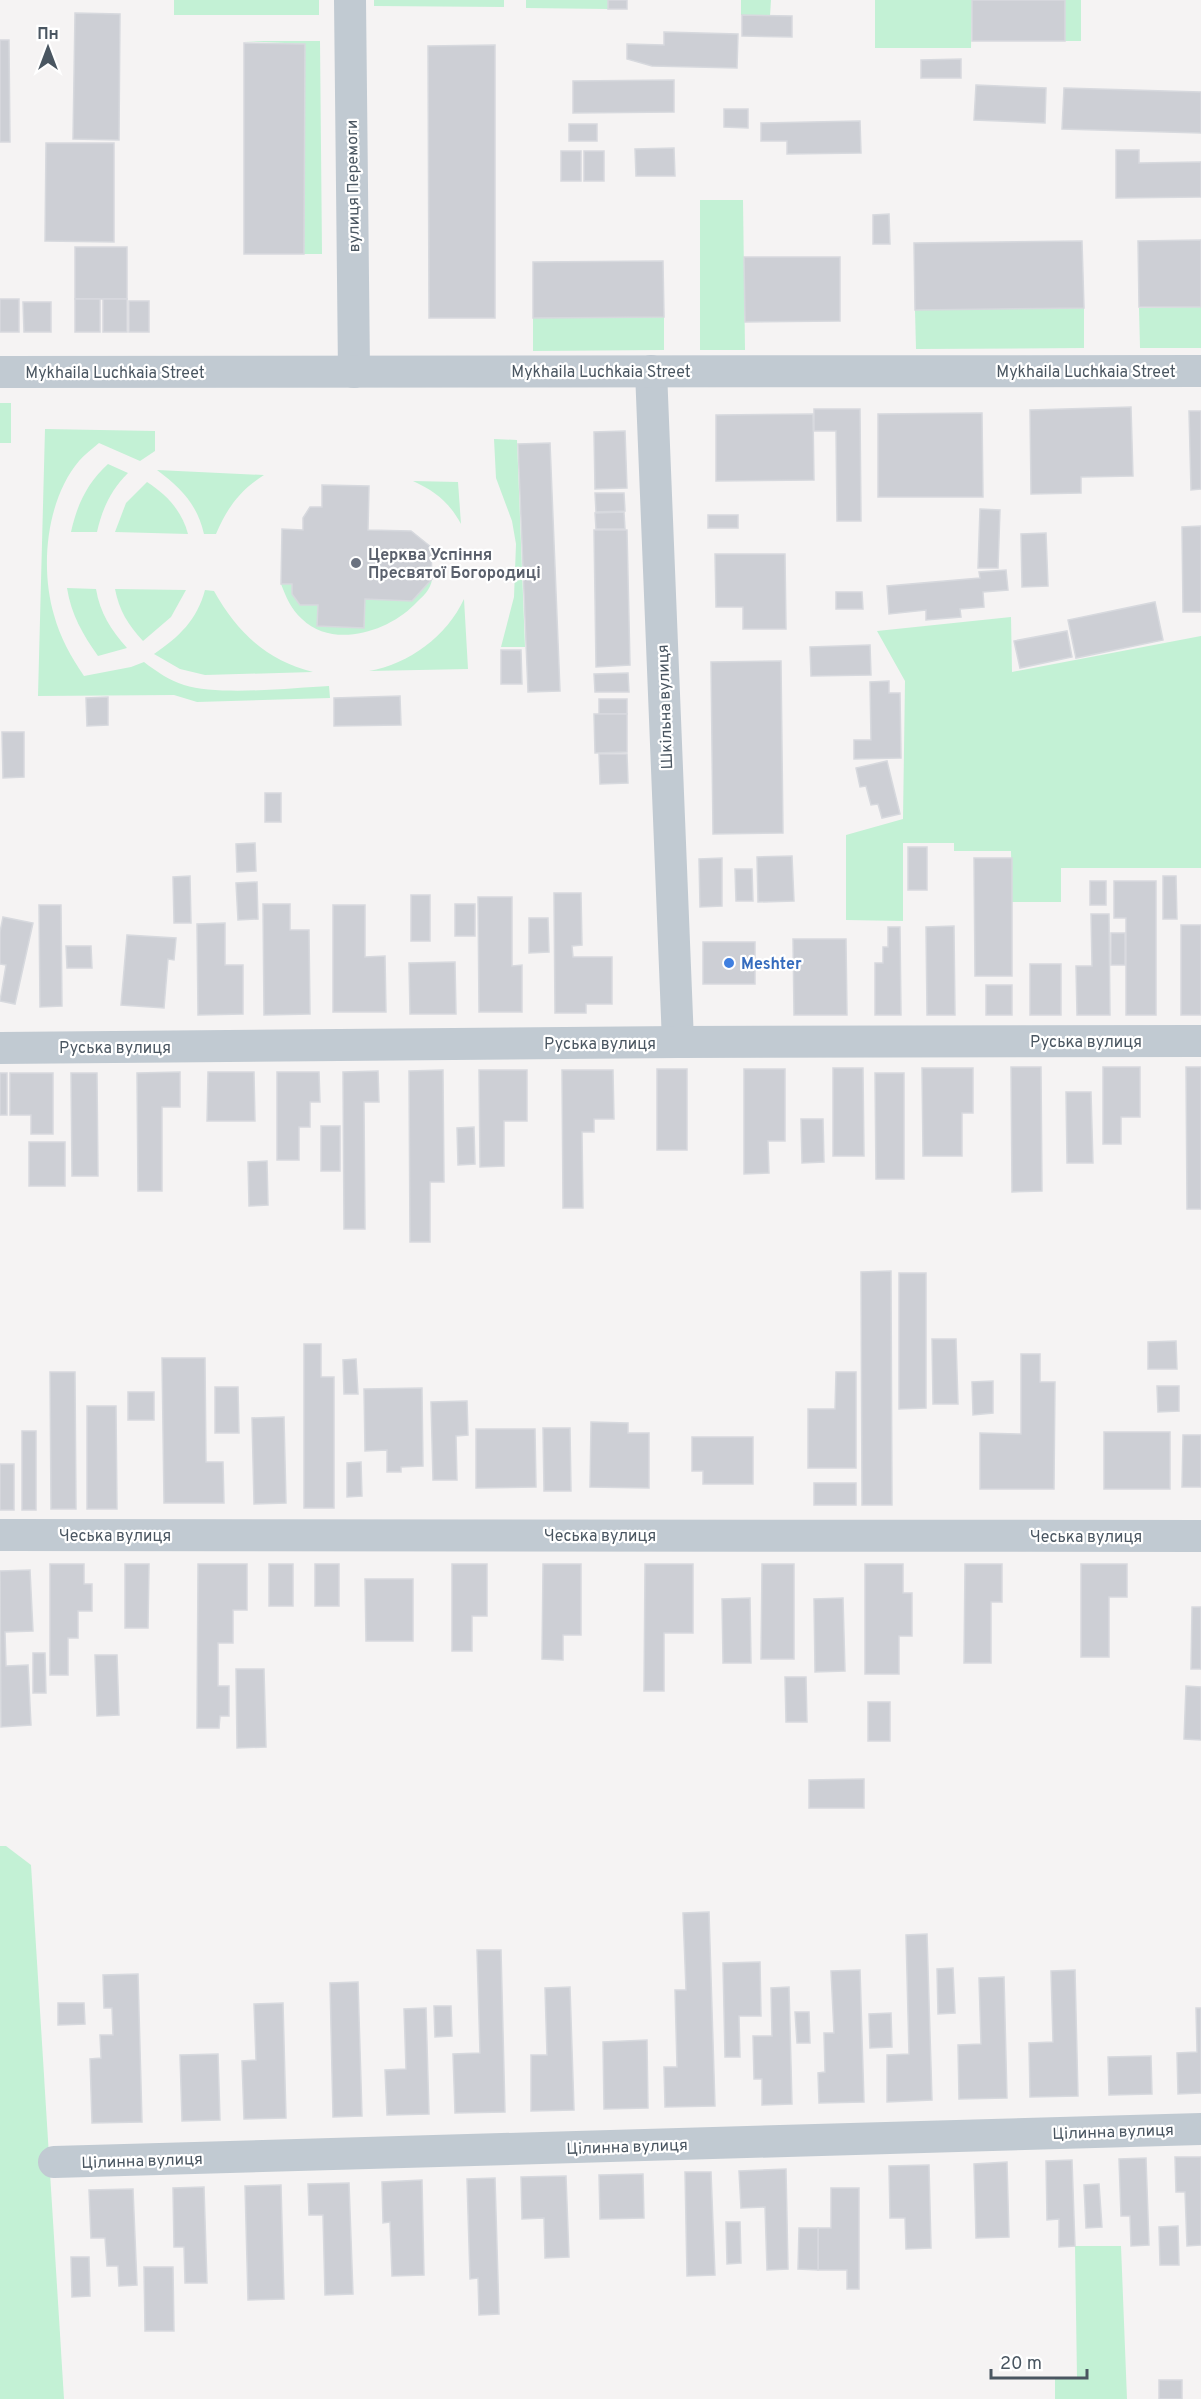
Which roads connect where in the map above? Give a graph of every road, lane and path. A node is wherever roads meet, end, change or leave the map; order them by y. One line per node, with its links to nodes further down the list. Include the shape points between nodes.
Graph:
1 (350, 0): 5 (street, вулиця Перемоги)
2 (1201, 370): 3 (street, Mykhaila Luchkaia Street)
3 (651, 371): 5 (street, Mykhaila Luchkaia Street); 7 (street, Шкільна вулиця)
4 (0, 372): 5 (street, Mykhaila Luchkaia Street)
5 (354, 372)
6 (1201, 1041): 7 (street, Руська вулиця)
7 (678, 1042): 8 (street, Руська вулиця)
8 (0, 1048)
9 (0, 1535): 10 (street, Чеська вулиця)
10 (1201, 1536)
11 (1201, 2129): 12 (street, Цілинна вулиця)
12 (54, 2163)

